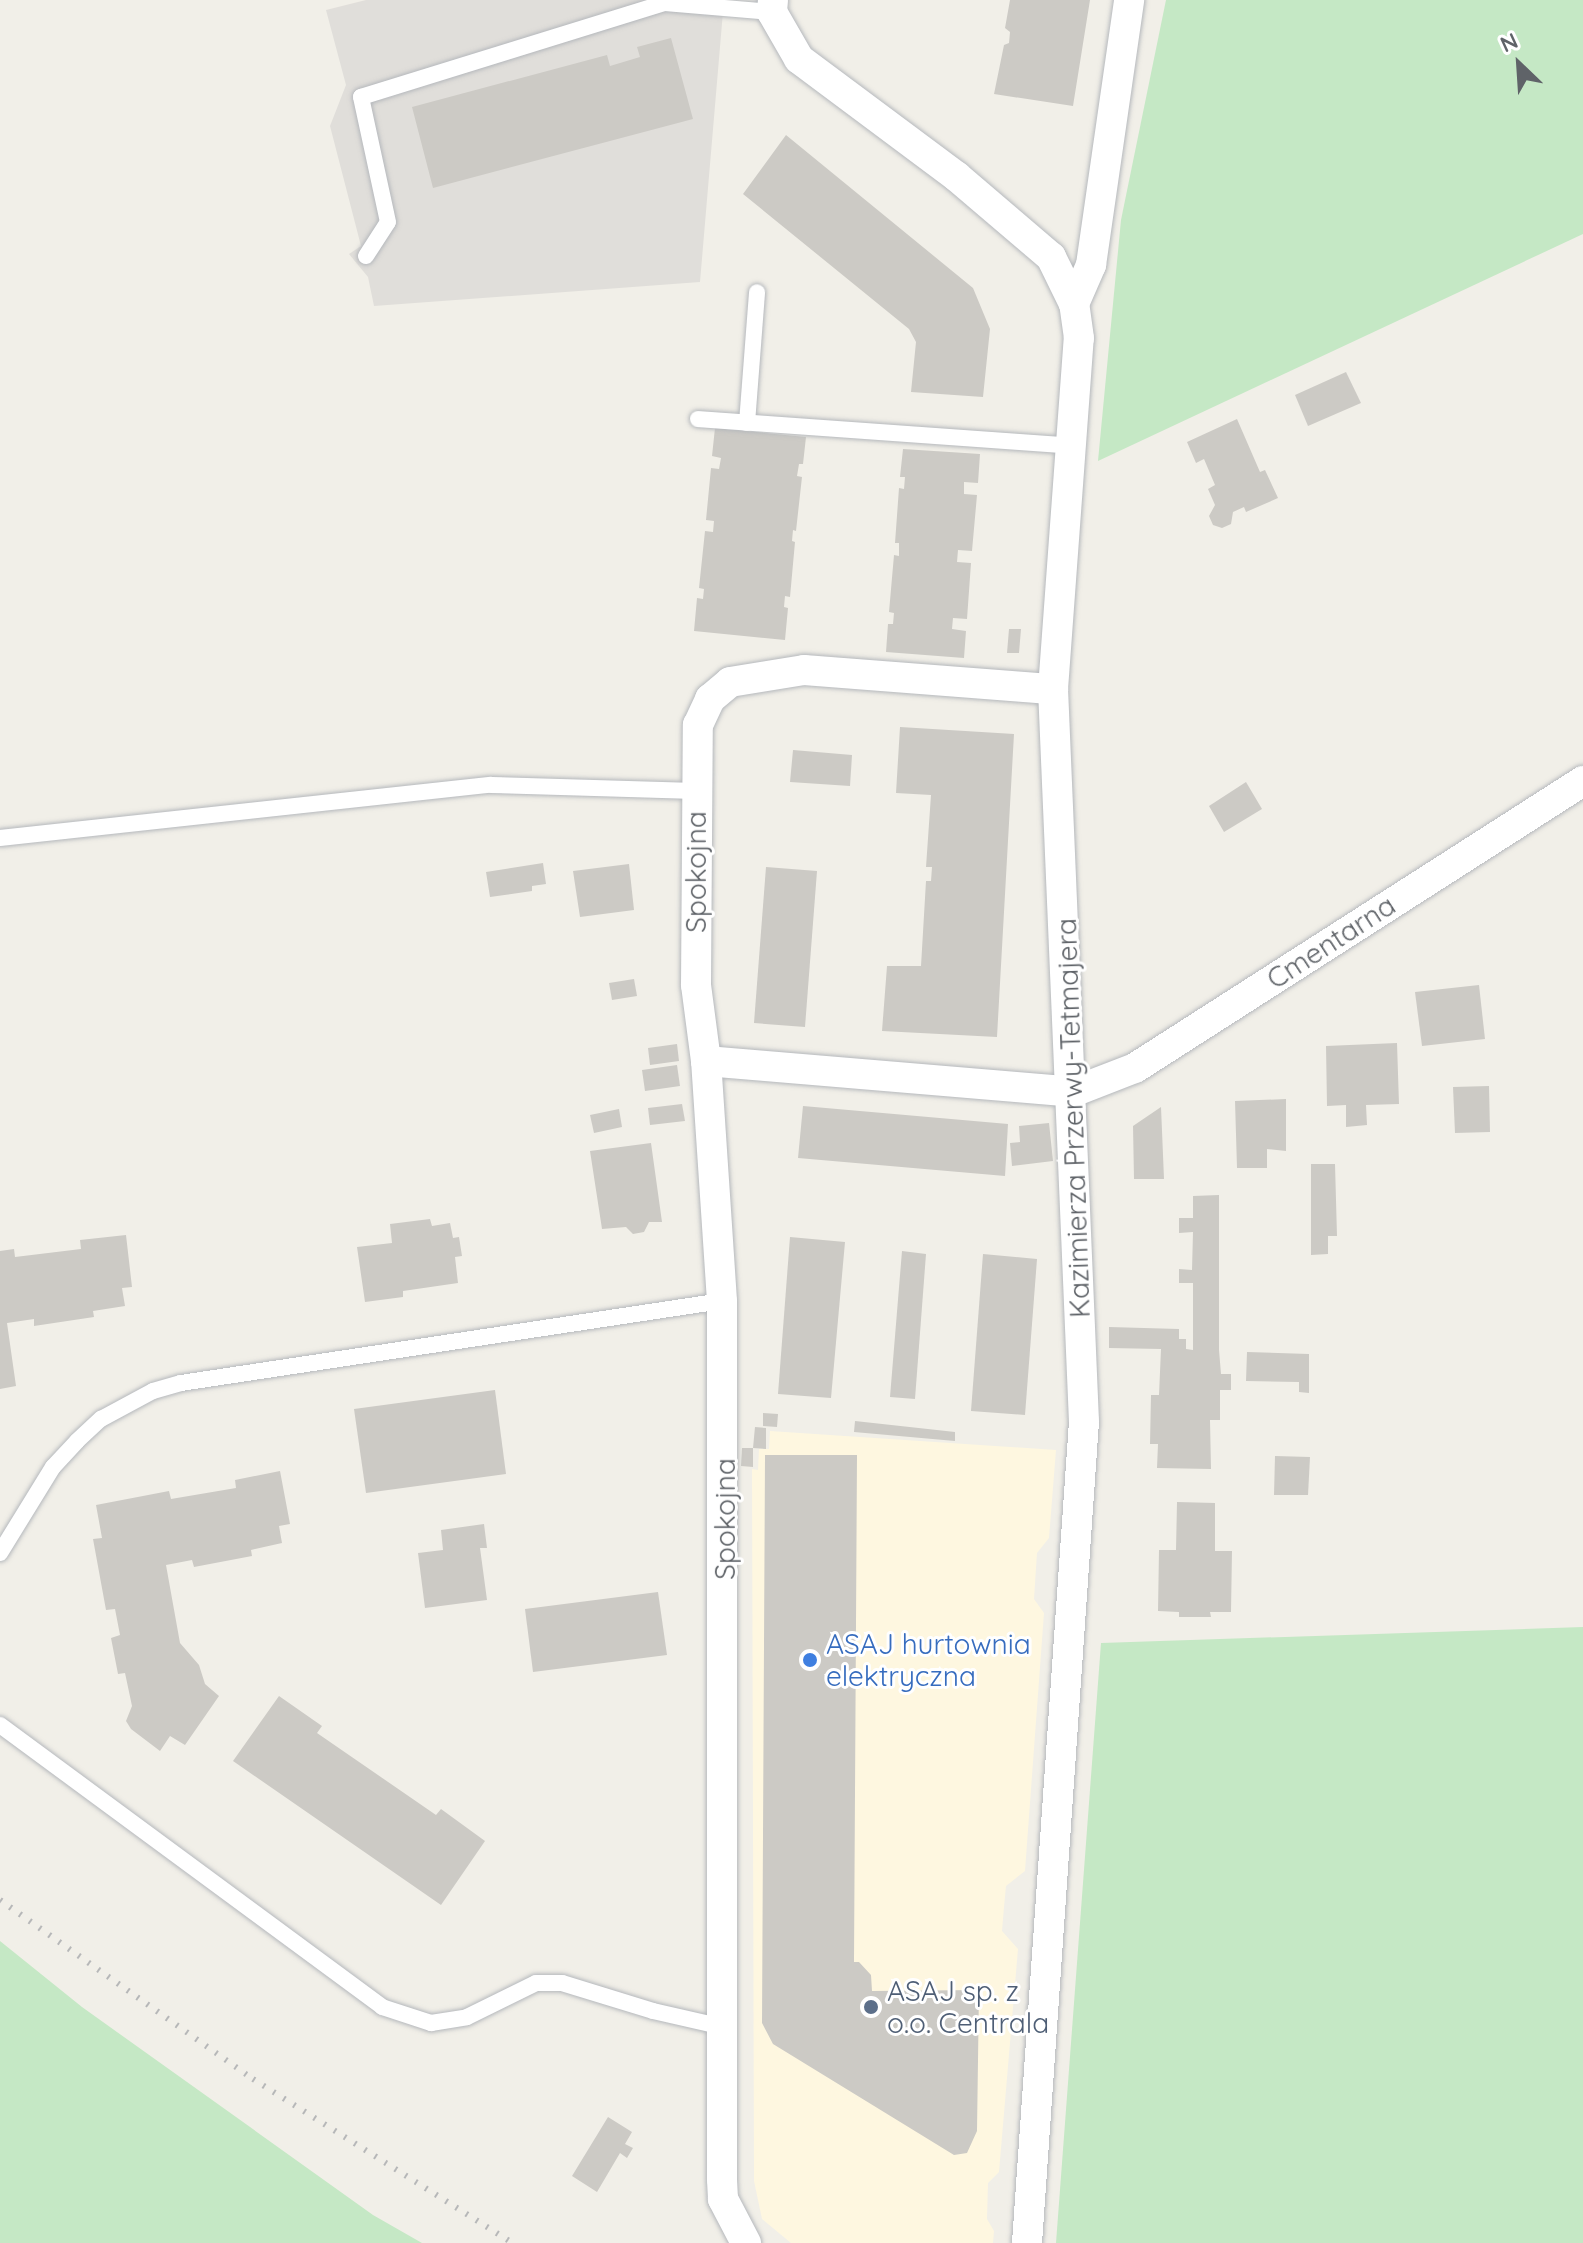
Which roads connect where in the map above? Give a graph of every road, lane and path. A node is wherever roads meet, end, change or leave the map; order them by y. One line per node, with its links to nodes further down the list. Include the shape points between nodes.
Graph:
1 (1129, 0): 6 (street, via 1091,265)
2 (664, 2): 3 (lane); 4 (lane, via 361,97 388,222)
3 (772, 6): 6 (street, via 799,59 956,176 1051,257)
4 (366, 256)
5 (757, 292): 8 (lane)
6 (1074, 304): 9 (street, Kazimierza Przerwy-Tetmajera, via 1079,338)
7 (698, 419): 8 (lane)
8 (747, 423): 9 (lane)
9 (1071, 446): 10 (street, Kazimierza Przerwy-Tetmajera)
10 (1053, 689): 12 (street, Spokojna, via 804,670 730,682 710,699 698,725); 15 (street, Kazimierza Przerwy-Tetmajera)
11 (1583, 781): 15 (street, Cmentarna, via 1135,1068)
12 (696, 791): 13 (lane, Spokojna, via 491,785); 14 (street, Spokojna, via 696,985)
13 (0, 838)
14 (706, 1061): 15 (street); 16 (street, Spokojna)
15 (1073, 1092): 21 (street, Kazimierza Przerwy-Tetmajera, via 1084,1422)
16 (722, 1301): 17 (lane, via 153,1391 101,1419 69,1450); 19 (street, Spokojna)
17 (0, 1553)
18 (0, 1725): 19 (lane, via 382,2007 431,2023 467,2017 536,1983 562,1983)
19 (723, 2027): 20 (street, Spokojna, via 723,2199)
20 (746, 2243)
21 (1027, 2243)

